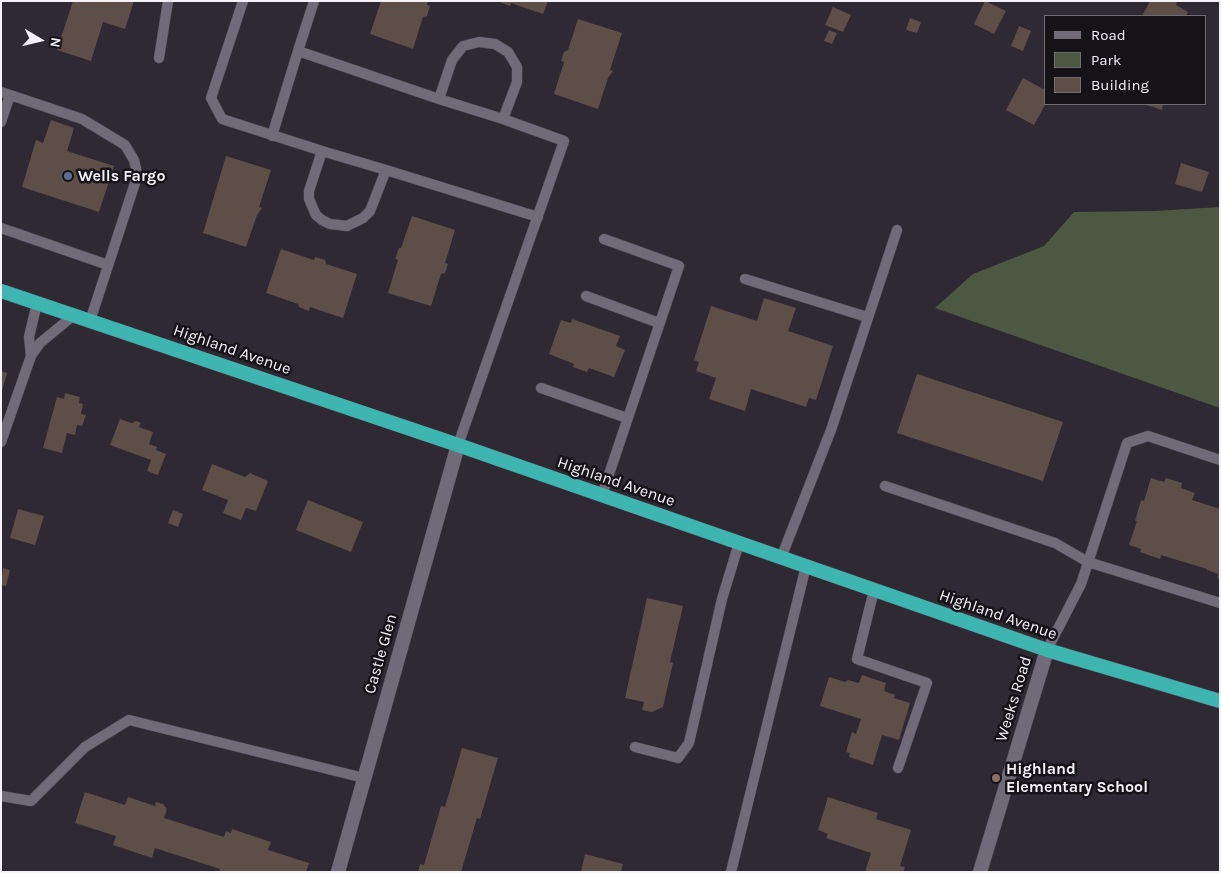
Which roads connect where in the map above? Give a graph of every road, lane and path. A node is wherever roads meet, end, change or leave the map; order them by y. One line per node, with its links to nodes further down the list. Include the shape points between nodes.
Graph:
1 (168, 1): 5 (lane)
2 (244, 1): 10 (lane, via 211,98 222,120)
3 (314, 1): 4 (lane)
4 (298, 51): 7 (lane); 10 (lane)
5 (159, 58)
6 (6, 93): 9 (lane); 17 (lane, via 82,118 125,145 134,160 135,183)
7 (439, 98): 8 (lane); 8 (lane, via 452,60 463,46 479,42 495,44 508,52 517,67 517,82)
8 (503, 119): 13 (lane, via 564,141)
9 (1, 122)
10 (272, 136): 11 (lane)
11 (322, 151): 12 (lane); 12 (lane, via 308,199 316,215 330,224 347,226 363,218 370,211)
12 (386, 170): 13 (lane)
13 (538, 217): 30 (lane)
14 (1, 228): 17 (lane)
15 (897, 230): 23 (lane)
16 (604, 239): 25 (lane, via 679,266)
17 (108, 265): 24 (lane)
18 (745, 279): 23 (lane)
19 (1, 291): 21 (highway, Highland Avenue)
20 (586, 296): 25 (lane)
21 (37, 303): 22 (highway, Highland Avenue); 26 (lane, via 28,337)
22 (74, 316): 24 (highway, Highland Avenue); 26 (lane, via 40,343)
23 (867, 317): 35 (lane, via 831,430)
24 (90, 320): 30 (highway, Highland Avenue)
25 (659, 323): 28 (lane)
26 (31, 356): 29 (lane)
27 (541, 388): 28 (lane)
28 (627, 418): 33 (lane)
29 (1, 442)
30 (458, 445): 33 (highway, Highland Avenue); 44 (street, Castle Glen)
31 (1220, 460): 36 (lane, via 1148,436 1127,443)
32 (885, 486): 36 (lane, via 1055,542)
33 (602, 495): 34 (highway, Highland Avenue)
34 (739, 543): 35 (highway, Highland Avenue); 42 (lane, via 722,599 689,743 678,758)
35 (782, 558): 37 (highway, Highland Avenue)
36 (1088, 562): 39 (lane); 40 (lane, via 1081,584)
37 (806, 566): 38 (highway, Highland Avenue); 47 (lane)
38 (874, 590): 40 (highway, Highland Avenue); 43 (lane, via 857,659 926,683)
39 (1220, 603)
40 (1047, 650): 41 (highway, Highland Avenue); 48 (street, Weeks Road)
41 (1220, 701)
42 (635, 747)
43 (898, 768)
44 (364, 778): 45 (lane, via 129,720 84,747 31,801); 46 (street, Castle Glen)
45 (1, 796)
46 (338, 872)
47 (731, 872)
48 (980, 872)

